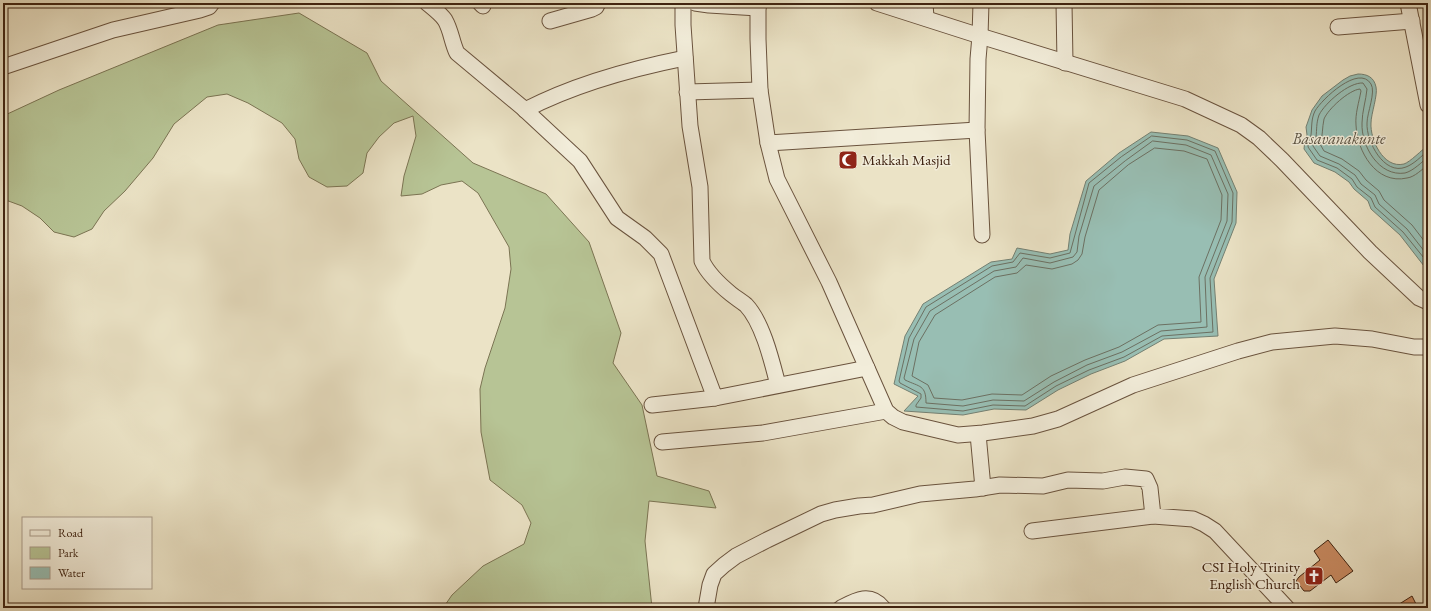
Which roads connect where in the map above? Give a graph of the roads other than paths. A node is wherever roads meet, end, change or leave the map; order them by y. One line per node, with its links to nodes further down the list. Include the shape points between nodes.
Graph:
1 (212, 3): 19 (street, via 200,10 113,30)
2 (427, 3): 23 (street, via 444,19 457,53)
3 (598, 3): 13 (street, via 592,9)
4 (683, 3): 17 (street)
5 (695, 3): 11 (street)
6 (877, 3): 12 (street)
7 (926, 3): 12 (street)
8 (981, 3): 16 (street)
9 (1064, 3): 18 (street)
10 (1408, 3): 14 (street)
11 (758, 6): 20 (street)
12 (926, 18): 16 (street)
13 (550, 21)
14 (1412, 21): 15 (street); 22 (street)
15 (1338, 27)
16 (980, 36): 18 (street); 24 (street)
17 (685, 58): 21 (street); 23 (street, via 620,73 548,98)
18 (1065, 63): 27 (street, via 1185,99 1241,125 1282,160 1370,252 1419,298)
19 (3, 67)
20 (760, 90): 21 (street); 25 (street)
21 (687, 92): 30 (street, via 700,187 702,261 706,269 752,313 768,348)
22 (1428, 105)
23 (525, 110): 31 (street, via 580,161 617,218 662,254)
24 (977, 130): 25 (street); 26 (street)
25 (768, 143): 29 (street, via 776,179 829,282)
26 (982, 235)
27 (1428, 302)
28 (1428, 347): 34 (street, via 1335,336 1272,342 1133,385 1058,419 1033,426)
29 (867, 368): 30 (street); 33 (street)
30 (778, 386): 31 (street)
31 (714, 398): 32 (street)
32 (652, 405)
33 (886, 411): 34 (street, via 903,422 958,435); 35 (street, via 763,433)
34 (978, 434): 36 (street)
35 (662, 442)
36 (983, 488): 37 (street, via 1000,485 1043,486 1068,480 1102,481 1125,477 1146,479 1150,488); 39 (street, via 920,494 821,514 736,556 724,565 714,574)
37 (1153, 516): 38 (street); 42 (street, via 1193,520 1215,531)
38 (1032, 531)
39 (706, 608)
40 (841, 608): 41 (street, via 868,598 878,602)
41 (882, 608)
42 (1287, 608)

